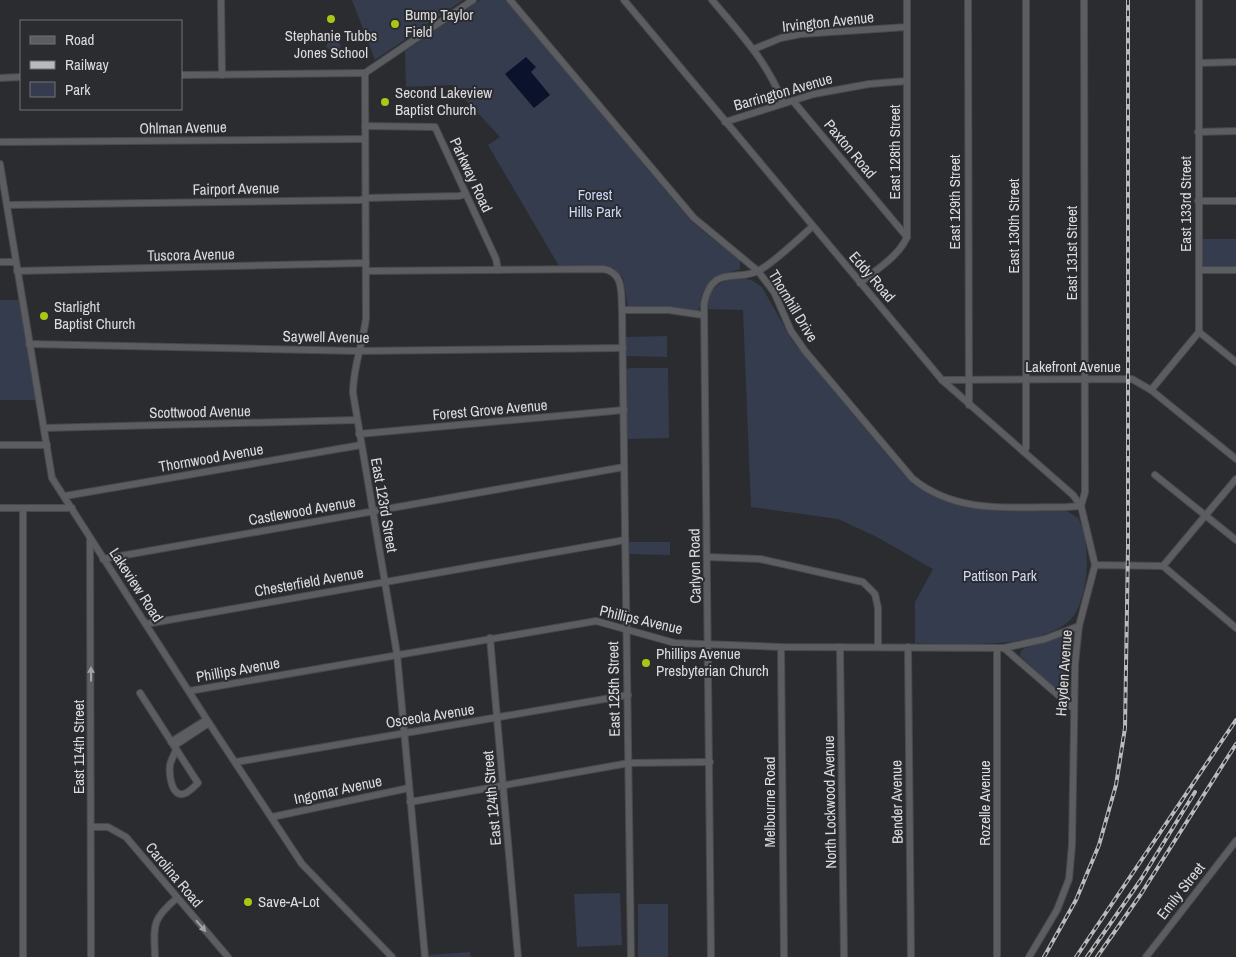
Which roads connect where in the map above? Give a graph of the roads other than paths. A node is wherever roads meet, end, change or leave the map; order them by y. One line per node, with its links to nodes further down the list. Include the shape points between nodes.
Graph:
1 (221, 0): 16 (street)
2 (473, 0): 15 (street)
3 (510, 0): 45 (street, Thornhill Drive, via 694,218)
4 (624, 0): 23 (street, Eddy Road)
5 (712, 0): 12 (street)
6 (907, 0): 11 (street, East 128th Street)
7 (968, 0): 57 (street, East 129th Street)
8 (1026, 0): 58 (street, East 130th Street)
9 (1084, 0): 55 (street, East 131st Street)
10 (1199, 0): 14 (street, East 133rd Street)
11 (907, 27): 12 (street, Irvington Avenue, via 801,34); 20 (street, East 128th Street)
12 (754, 49): 22 (street, via 776,85)
13 (1236, 62): 14 (street)
14 (1199, 63): 26 (street, East 133rd Street)
15 (365, 73): 16 (street); 24 (street, East 123rd Street)
16 (222, 74): 17 (street)
17 (182, 75)
18 (20, 77): 19 (street)
19 (0, 78)
20 (907, 81): 21 (street, Barrington Avenue, via 869,84); 37 (street, East 128th Street)
21 (793, 101): 22 (street, Barrington Avenue); 37 (street, Paxton Road)
22 (782, 103): 23 (street, Barrington Avenue)
23 (725, 122): 36 (street, Eddy Road)
24 (365, 126): 27 (street, East 123rd Street); 31 (street, Parkway Road, via 433,126)
25 (1236, 131): 26 (street)
26 (1198, 132): 33 (street, East 133rd Street)
27 (365, 138): 28 (street, Ohlman Avenue); 32 (street, East 123rd Street)
28 (0, 142)
29 (0, 164): 30 (street, Lakeview Road)
30 (2, 184): 35 (street, Lakeview Road)
31 (466, 194): 32 (street, Fairport Avenue); 41 (street, Parkway Road)
32 (366, 198): 35 (street, Fairport Avenue); 40 (street, East 123rd Street)
33 (1198, 201): 34 (street); 42 (street, East 133rd Street)
34 (1236, 201)
35 (7, 205): 39 (street, Lakeview Road)
36 (813, 226): 45 (street); 47 (street, Eddy Road)
37 (907, 236): 47 (street, via 903,246)
38 (0, 262): 39 (street)
39 (15, 262): 44 (street, Lakeview Road)
40 (366, 267): 41 (street, Tuscora Avenue); 44 (street, Tuscora Avenue); 53 (street, East 123rd Street, via 366,318)
41 (498, 270): 46 (street, Tuscora Avenue, via 603,269)
42 (1199, 270): 43 (street); 50 (street, East 133rd Street)
43 (1236, 270)
44 (17, 271): 51 (street, Lakeview Road)
45 (758, 271): 49 (street, Carlyon Road, via 723,277 706,294); 74 (street, Thornhill Drive, via 774,292 791,331 805,351 920,485 941,497 971,505)
46 (614, 273): 48 (street, East 125th Street, via 621,286)
47 (860, 283): 56 (street, Eddy Road)
48 (622, 310): 49 (street, via 669,310); 52 (street, East 125th Street)
49 (704, 315): 83 (street, Carlyon Road)
50 (1199, 332): 54 (street); 59 (street)
51 (29, 344): 53 (street, Saywell Avenue); 63 (street, Lakeview Road)
52 (623, 348): 53 (street, Saywell Avenue); 61 (street, East 125th Street)
53 (358, 351): 62 (street, East 123rd Street, via 353,378)
54 (1236, 362)
55 (1084, 379): 58 (street, Lakefront Avenue); 59 (street, Lakefront Avenue, via 1132,380); 74 (street, East 131st Street, via 1085,492)
56 (942, 380): 57 (street, Lakefront Avenue); 60 (street, Eddy Road)
57 (968, 380): 58 (street, Lakefront Avenue); 60 (street, East 129th Street)
58 (1026, 380): 68 (street, East 130th Street)
59 (1151, 390): 69 (street, Lakefront Avenue)
60 (969, 405): 68 (street, Eddy Road)
61 (624, 410): 64 (street, Forest Grove Avenue); 70 (street, East 125th Street)
62 (356, 420): 63 (street, Scottwood Avenue); 64 (street, East 123rd Street)
63 (44, 428): 66 (street, Lakeview Road)
64 (359, 434): 67 (street, East 123rd Street)
65 (0, 445): 66 (street)
66 (46, 445): 73 (street, Lakeview Road, via 52,478)
67 (360, 445): 73 (street, Thornwood Avenue); 78 (street, East 123rd Street)
68 (1024, 452): 74 (street, Eddy Road, via 1073,495)
69 (1236, 459)
70 (624, 466): 78 (street, Castlewood Avenue); 81 (street, East 125th Street)
71 (1155, 475): 79 (street)
72 (1236, 479): 79 (street)
73 (65, 496): 77 (street, Lakeview Road)
74 (1080, 506): 85 (street, Eddy Road)
75 (0, 508): 76 (street)
76 (23, 508): 77 (street); 119 (street)
77 (72, 508): 80 (street, Lakeview Road)
78 (372, 511): 84 (street, Castlewood Avenue); 87 (street, East 123rd Street)
79 (1206, 516): 82 (street); 86 (street)
80 (90, 537): 84 (street, Lakeview Road); 115 (street, East 114th Street, one-way to 80)
81 (625, 540): 87 (street, Chesterfield Avenue); 91 (street, East 125th Street)
82 (1236, 540)
83 (707, 557): 93 (street, Carlyon Road); 96 (street, via 760,559 863,582 875,594)
84 (103, 559): 88 (street, Lakeview Road)
85 (1094, 565): 86 (street); 89 (street, Hayden Avenue)
86 (1163, 566): 90 (street)
87 (385, 581): 88 (street, Chesterfield Avenue); 99 (street, East 123rd Street)
88 (146, 624): 100 (street, Lakeview Road)
89 (1079, 626): 98 (street, Phillips Avenue, via 1039,641); 103 (street, Hayden Avenue)
90 (1236, 628)
91 (625, 630): 92 (street, Phillips Avenue, via 596,621); 93 (street, Phillips Avenue, via 675,643); 102 (street, East 125th Street)
92 (490, 638): 99 (street, Phillips Avenue); 104 (street, East 124th Street)
93 (708, 645): 94 (street, Phillips Avenue); 109 (street, Carlyon Road)
94 (781, 647): 95 (street, Phillips Avenue); 129 (street, Melbourne Road)
95 (840, 647): 96 (street, Phillips Avenue); 130 (street, North Lockwood Avenue)
96 (878, 647): 97 (street, Phillips Avenue)
97 (908, 647): 98 (street, Phillips Avenue); 131 (street, Bender Avenue)
98 (1000, 648): 103 (street); 132 (street, Rozelle Avenue)
99 (397, 654): 100 (street, Phillips Avenue); 106 (street, East 123rd Street)
100 (189, 691): 105 (street, Lakeview Road)
101 (140, 694): 107 (street)
102 (628, 695): 104 (street, Osceola Avenue); 110 (street, East 125th Street)
103 (1073, 708): 133 (street, Hayden Avenue, via 1070,880 1057,910)
104 (498, 717): 106 (street, Osceola Avenue); 111 (street, East 124th Street)
105 (208, 722): 107 (street); 108 (street, Lakeview Road)
106 (404, 732): 108 (street, Osceola Avenue); 112 (street, East 123rd Street)
107 (174, 746): 107 (street, via 198,783 186,794 174,790 171,784)
108 (236, 762): 114 (street, Lakeview Road)
109 (710, 762): 110 (street); 128 (street, Carlyon Road)
110 (629, 763): 111 (street); 127 (street, East 125th Street)
111 (504, 785): 113 (street); 126 (street, East 124th Street)
112 (408, 788): 113 (street, East 123rd Street); 114 (street, Ingomar Avenue)
113 (410, 802): 118 (street, East 123rd Street)
114 (272, 816): 123 (street, Lakeview Road, via 302,864)
115 (91, 827): 117 (street, Carolina Road, via 108,827 126,837); 120 (street, East 114th Street)
116 (1236, 841): 134 (street, Emily Street)
117 (177, 898): 121 (street, via 156,920); 122 (street, Carolina Road, one-way to 122)
118 (422, 941): 124 (street); 125 (street)
119 (23, 957)
120 (91, 957)
121 (154, 957)
122 (228, 957)
123 (392, 957)
124 (419, 957)
125 (425, 957)
126 (518, 957)
127 (631, 957)
128 (711, 957)
129 (784, 957)
130 (844, 957)
131 (911, 957)
132 (997, 957)
133 (1029, 957)
134 (1146, 957)

